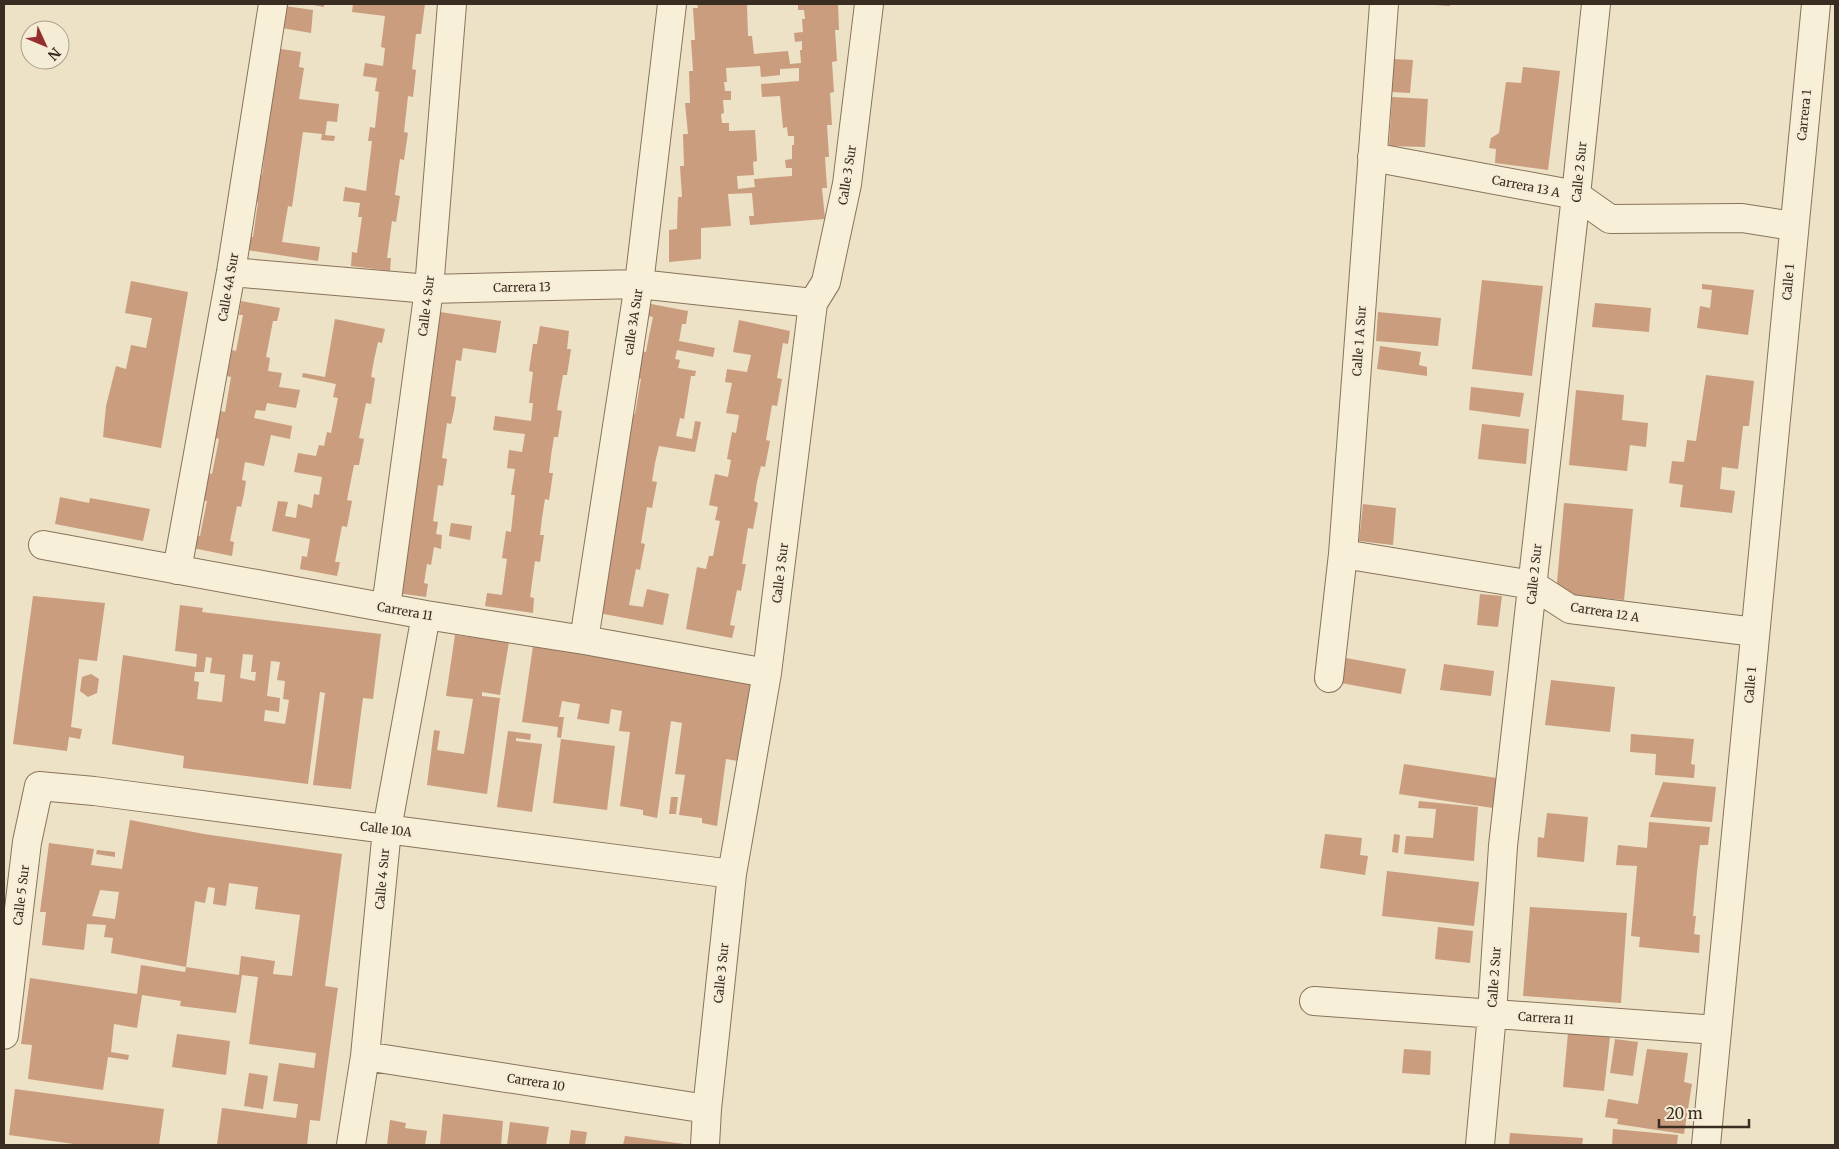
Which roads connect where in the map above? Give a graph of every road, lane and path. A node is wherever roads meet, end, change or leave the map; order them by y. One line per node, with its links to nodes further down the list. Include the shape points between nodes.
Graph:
1 (273, 4): 11 (street, Calle 4A Sur)
2 (452, 4): 13 (street, Calle 4 Sur)
3 (672, 4): 12 (street, calle 3A Sur)
4 (869, 4): 14 (street, Calle 3 Sur, via 847,184 826,282)
5 (1384, 4): 8 (street, Calle 1 A Sur)
6 (1596, 4): 9 (street, Calle 2 Sur)
7 (1816, 4): 10 (street, Carrera 1)
8 (1372, 157): 9 (street, Carrera 13 A); 16 (street, Calle 1 A Sur)
9 (1576, 195): 10 (street, Carrera 13 A, via 1610,219 1742,218); 18 (street, Calle 2 Sur)
10 (1793, 226): 21 (street, Calle 1)
11 (231, 272): 13 (street, Carrera 13); 17 (street, Calle 4A Sur)
12 (639, 284): 13 (street, Carrera 13); 14 (street, Carrera 13); 22 (street, calle 3A Sur)
13 (429, 290): 19 (street, Calle 4 Sur)
14 (813, 303): 23 (street, Calle 3 Sur)
15 (43, 545): 17 (street, Carrera 11)
16 (1343, 554): 18 (street, Carrera 12 A); 24 (street, Calle 1 A Sur)
17 (177, 570): 19 (street, Carrera 11)
18 (1533, 585): 21 (street, Carrera 12 A, via 1570,609); 29 (street, Calle 2 Sur, via 1503,846)
19 (386, 608): 20 (street, Carrera 11)
20 (426, 615): 22 (street, Carrera 11); 26 (street, Calle 4 Sur)
21 (1755, 632): 30 (street, Calle 1)
22 (584, 640): 23 (street, Carrera 11)
23 (767, 672): 27 (street, Calle 3 Sur)
24 (1329, 678)
25 (39, 786): 26 (street, Calle 10A); 31 (street, Calle 5 Sur, via 27,842)
26 (387, 829): 27 (street, Calle 10A); 32 (street, Calle 4 Sur)
27 (732, 874): 33 (street, Calle 3 Sur)
28 (1314, 1001): 29 (street, Carrera 11)
29 (1492, 1014): 30 (street, Carrera 11); 36 (street, Calle 2 Sur)
30 (1717, 1030): 37 (street, Calle 1)
31 (4, 1035)
32 (366, 1056): 33 (street, Carrera 10); 34 (street, Calle 4 Sur)
33 (706, 1110): 35 (street, Calle 3 Sur)
34 (351, 1145)
35 (705, 1145)
36 (1480, 1145)
37 (1706, 1145)

